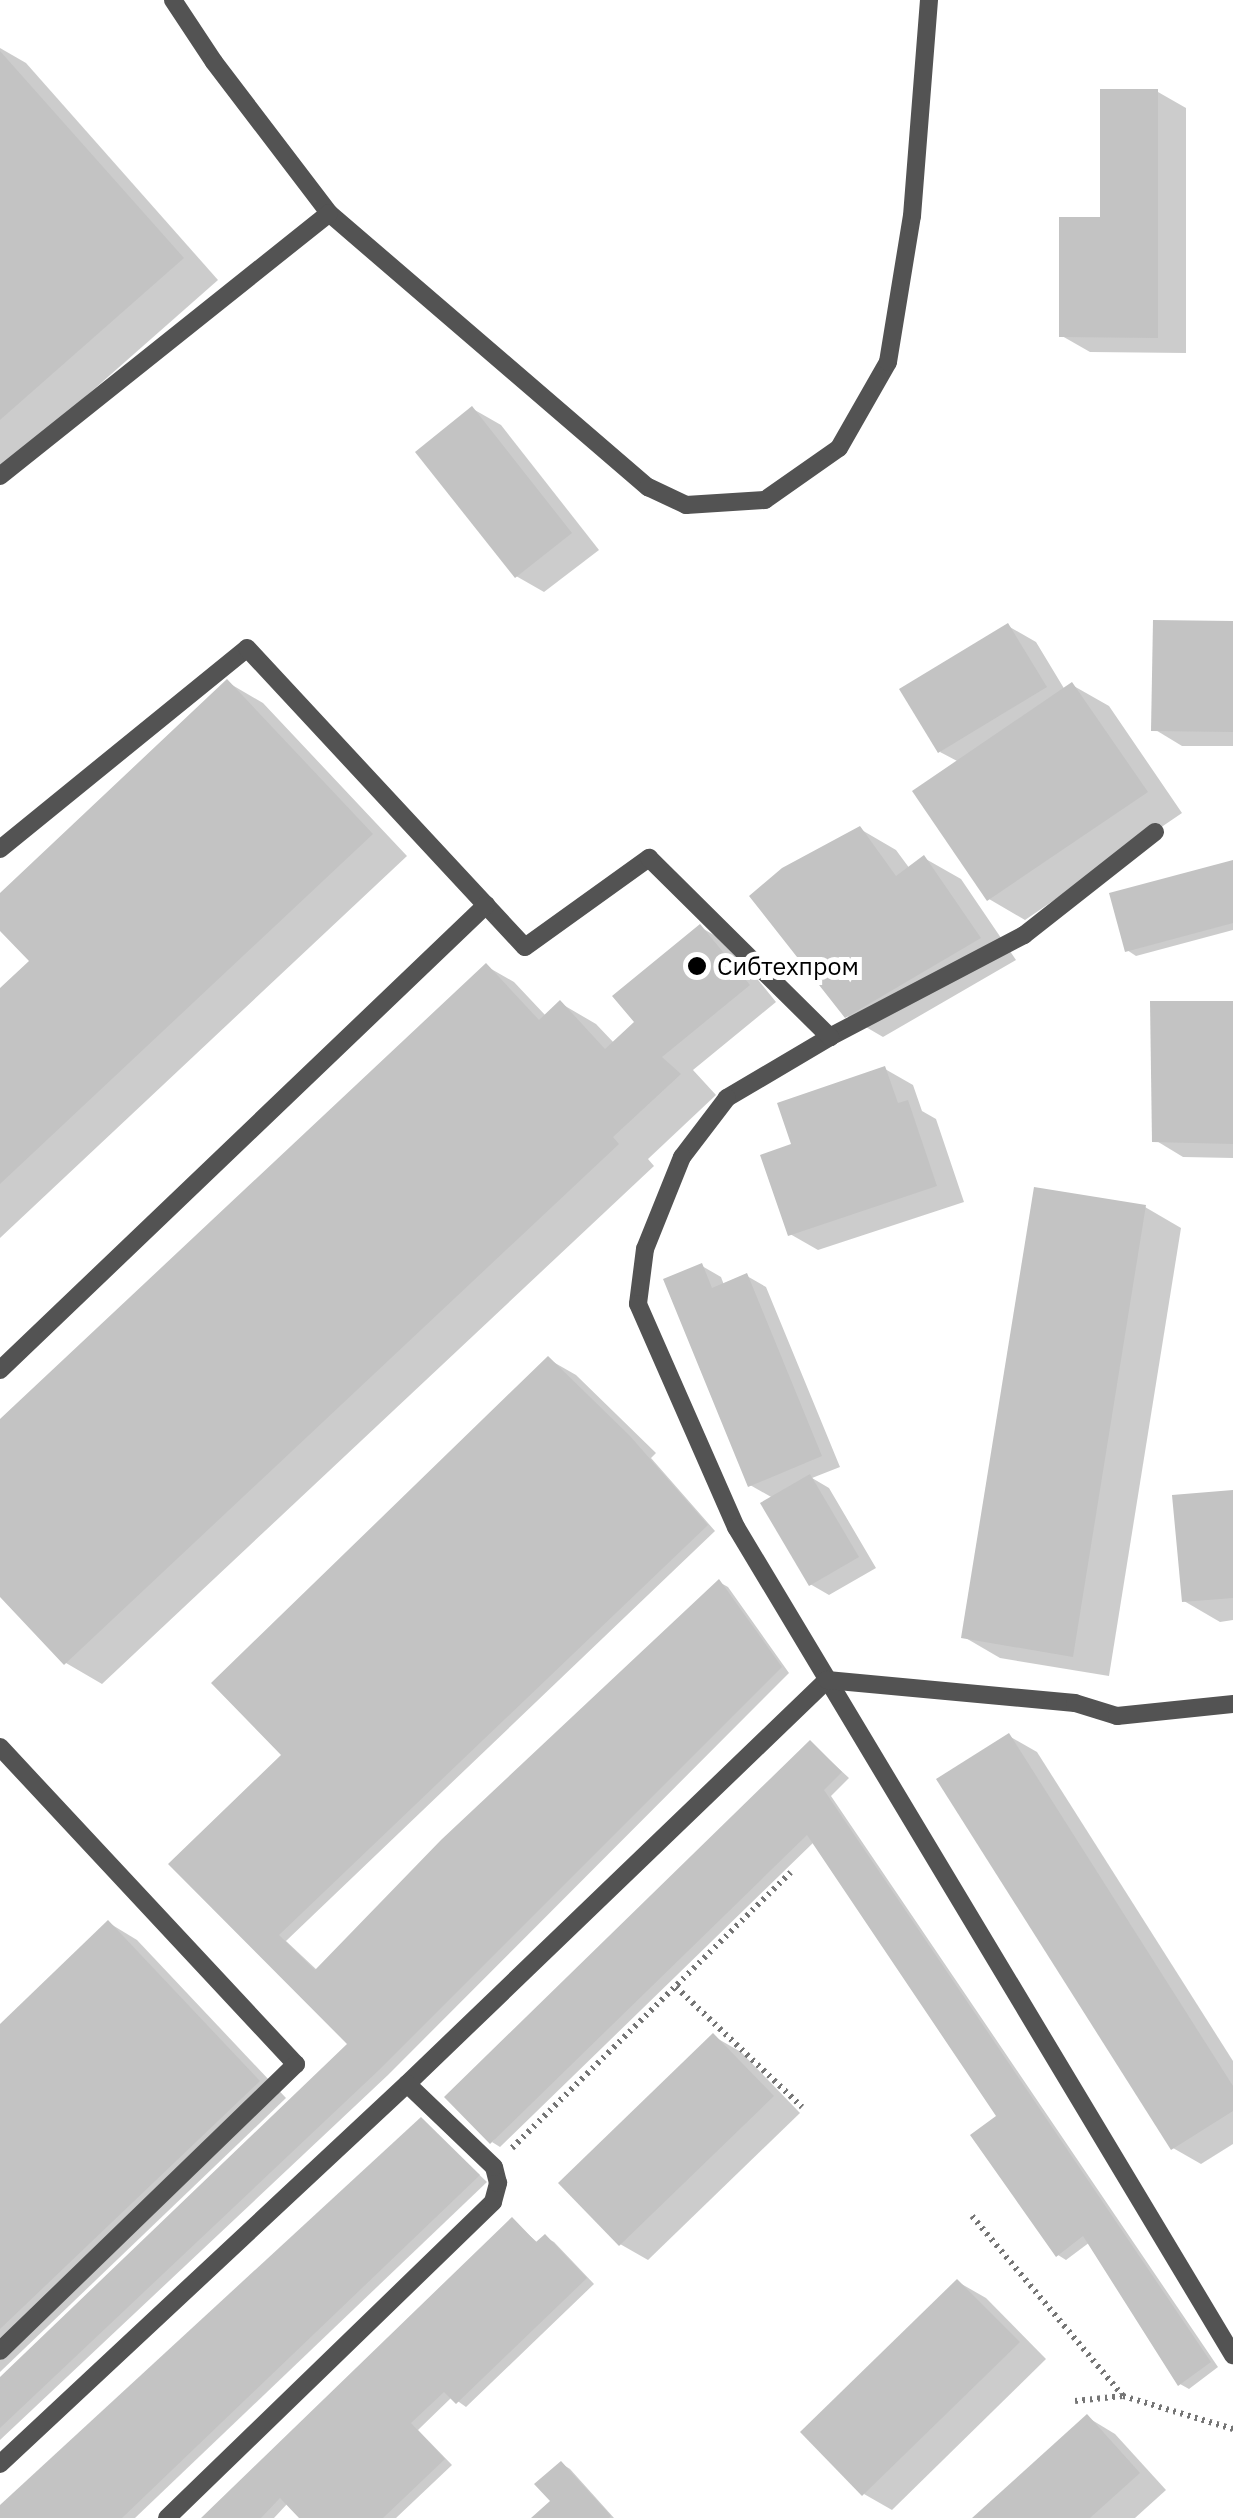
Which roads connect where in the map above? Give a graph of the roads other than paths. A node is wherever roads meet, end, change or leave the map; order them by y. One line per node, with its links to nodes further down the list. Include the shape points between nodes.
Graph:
1 (173, 0): 3 (lane)
2 (929, 0): 3 (lane, via 912,216 888,362 840,448 766,500 686,506 648,486)
3 (329, 213): 4 (lane)
4 (0, 476)
5 (1155, 832): 8 (lane, via 1024,934)
6 (0, 849): 7 (lane, via 247,648)
7 (486, 905): 8 (lane, via 525,947 649,858); 9 (lane)
8 (830, 1036): 10 (lane, via 727,1098 682,1157 645,1249 638,1304 736,1527)
9 (0, 1370)
10 (826, 1680): 11 (lane, via 1075,1703 1116,1716); 13 (lane); 15 (lane)
11 (1233, 1704)
12 (0, 1747): 14 (lane, via 296,2064)
13 (407, 2084): 16 (lane); 17 (lane, via 494,2167 493,2202)
14 (0, 2351)
15 (1233, 2355)
16 (0, 2464)
17 (167, 2518)

